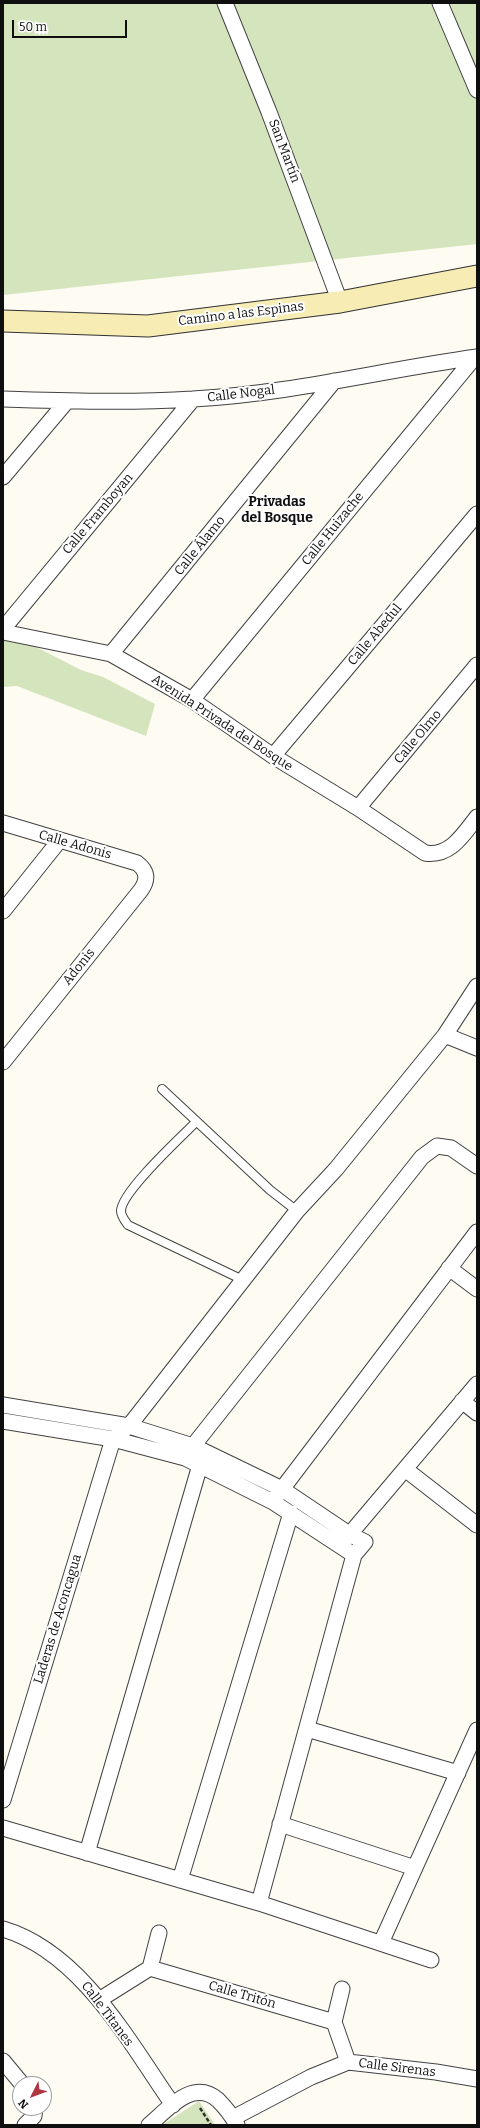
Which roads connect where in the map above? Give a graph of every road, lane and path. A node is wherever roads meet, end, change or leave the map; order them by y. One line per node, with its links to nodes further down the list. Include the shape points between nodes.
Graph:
1 (225, 3): 5 (street, San Martín, via 270,112)
2 (440, 3): 3 (street)
3 (477, 90)
4 (477, 276): 5 (street, Camino a las Espinas)
5 (340, 302): 6 (street, Camino a las Espinas, via 148,326)
6 (3, 321)
7 (475, 357): 8 (street, Calle Nogal); 17 (street, Calle Huizache)
8 (334, 381): 10 (street, Calle Nogal); 15 (street, Calle Álamo)
9 (3, 399): 11 (street, Calle Nogal)
10 (193, 399): 11 (street, Calle Nogal); 14 (street, Calle Framboyan)
11 (66, 401): 12 (street)
12 (3, 477)
13 (477, 514): 18 (street, Calle Abedul)
14 (3, 630): 15 (street, Avenida Privada del Bosque)
15 (111, 654): 17 (street, Avenida Privada del Bosque)
16 (477, 665): 19 (street, Calle Olmo)
17 (192, 700): 18 (street, Avenida Privada del Bosque)
18 (273, 756): 19 (street, Avenida Privada del Bosque)
19 (358, 808): 20 (street, Avenida Privada del Bosque, via 425,854 446,851)
20 (477, 818)
21 (3, 824): 22 (street, Calle Adonis)
22 (59, 841): 23 (street, Calle Adonis, via 138,863); 24 (street)
23 (145, 870): 28 (street, Adonis, via 146,883 141,890)
24 (3, 911)
25 (477, 986): 26 (street)
26 (445, 1035): 27 (street); 32 (street, via 336,1169)
27 (477, 1048)
28 (3, 1062)
29 (162, 1089): 30 (lane)
30 (196, 1122): 32 (lane); 35 (lane, via 129,1191 121,1210 123,1218 128,1225)
31 (477, 1166): 44 (street, via 451,1148 437,1146 422,1156)
32 (297, 1212): 35 (street)
33 (477, 1232): 34 (street)
34 (449, 1268): 36 (street); 48 (street)
35 (243, 1280): 42 (street)
36 (477, 1289)
37 (477, 1384): 38 (street)
38 (462, 1401): 40 (street); 47 (street)
39 (3, 1405): 42 (street)
40 (477, 1413)
41 (3, 1421): 43 (street)
42 (129, 1426): 43 (street); 44 (street)
43 (113, 1438): 45 (street); 58 (street, Laderas de Aconcagua)
44 (193, 1446): 45 (street); 48 (street)
45 (185, 1458): 46 (street)
46 (200, 1465): 49 (street); 61 (street)
47 (404, 1469): 51 (street); 52 (street)
48 (282, 1489): 49 (street); 52 (street)
49 (273, 1502): 50 (street)
50 (291, 1513): 53 (street); 63 (street)
51 (477, 1525)
52 (349, 1534): 53 (street); 54 (street, via 365,1542)
53 (340, 1547): 54 (street)
54 (354, 1555): 55 (street)
55 (307, 1729): 57 (street); 59 (street)
56 (477, 1730): 57 (street)
57 (458, 1773): 62 (street)
58 (3, 1800)
59 (280, 1824): 62 (street); 64 (street)
60 (3, 1828): 61 (street)
61 (87, 1853): 63 (street)
62 (415, 1868): 67 (street)
63 (180, 1880): 64 (street)
64 (259, 1903): 67 (street)
65 (3, 1929): 71 (street, Calle Titanes, via 41,1946 57,1957)
66 (159, 1933): 69 (street)
67 (381, 1944): 68 (street)
68 (431, 1960)
69 (150, 1968): 71 (street); 72 (street, Calle Tritón)
70 (342, 1989): 72 (street)
71 (99, 2000): 77 (street, Calle Titanes)
72 (334, 2022): 74 (street)
73 (3, 2061): 75 (street)
74 (348, 2062): 76 (street, Calle Sirenas); 80 (street, Calle Sirenas, via 311,2077)
75 (15, 2076)
76 (477, 2079)
77 (173, 2105): 80 (street, via 188,2094 200,2091 214,2096); 82 (street)
78 (198, 2105): 83 (path)
79 (34, 2116): 81 (street)
80 (235, 2122)
81 (25, 2125)
82 (150, 2125)
83 (211, 2125)

